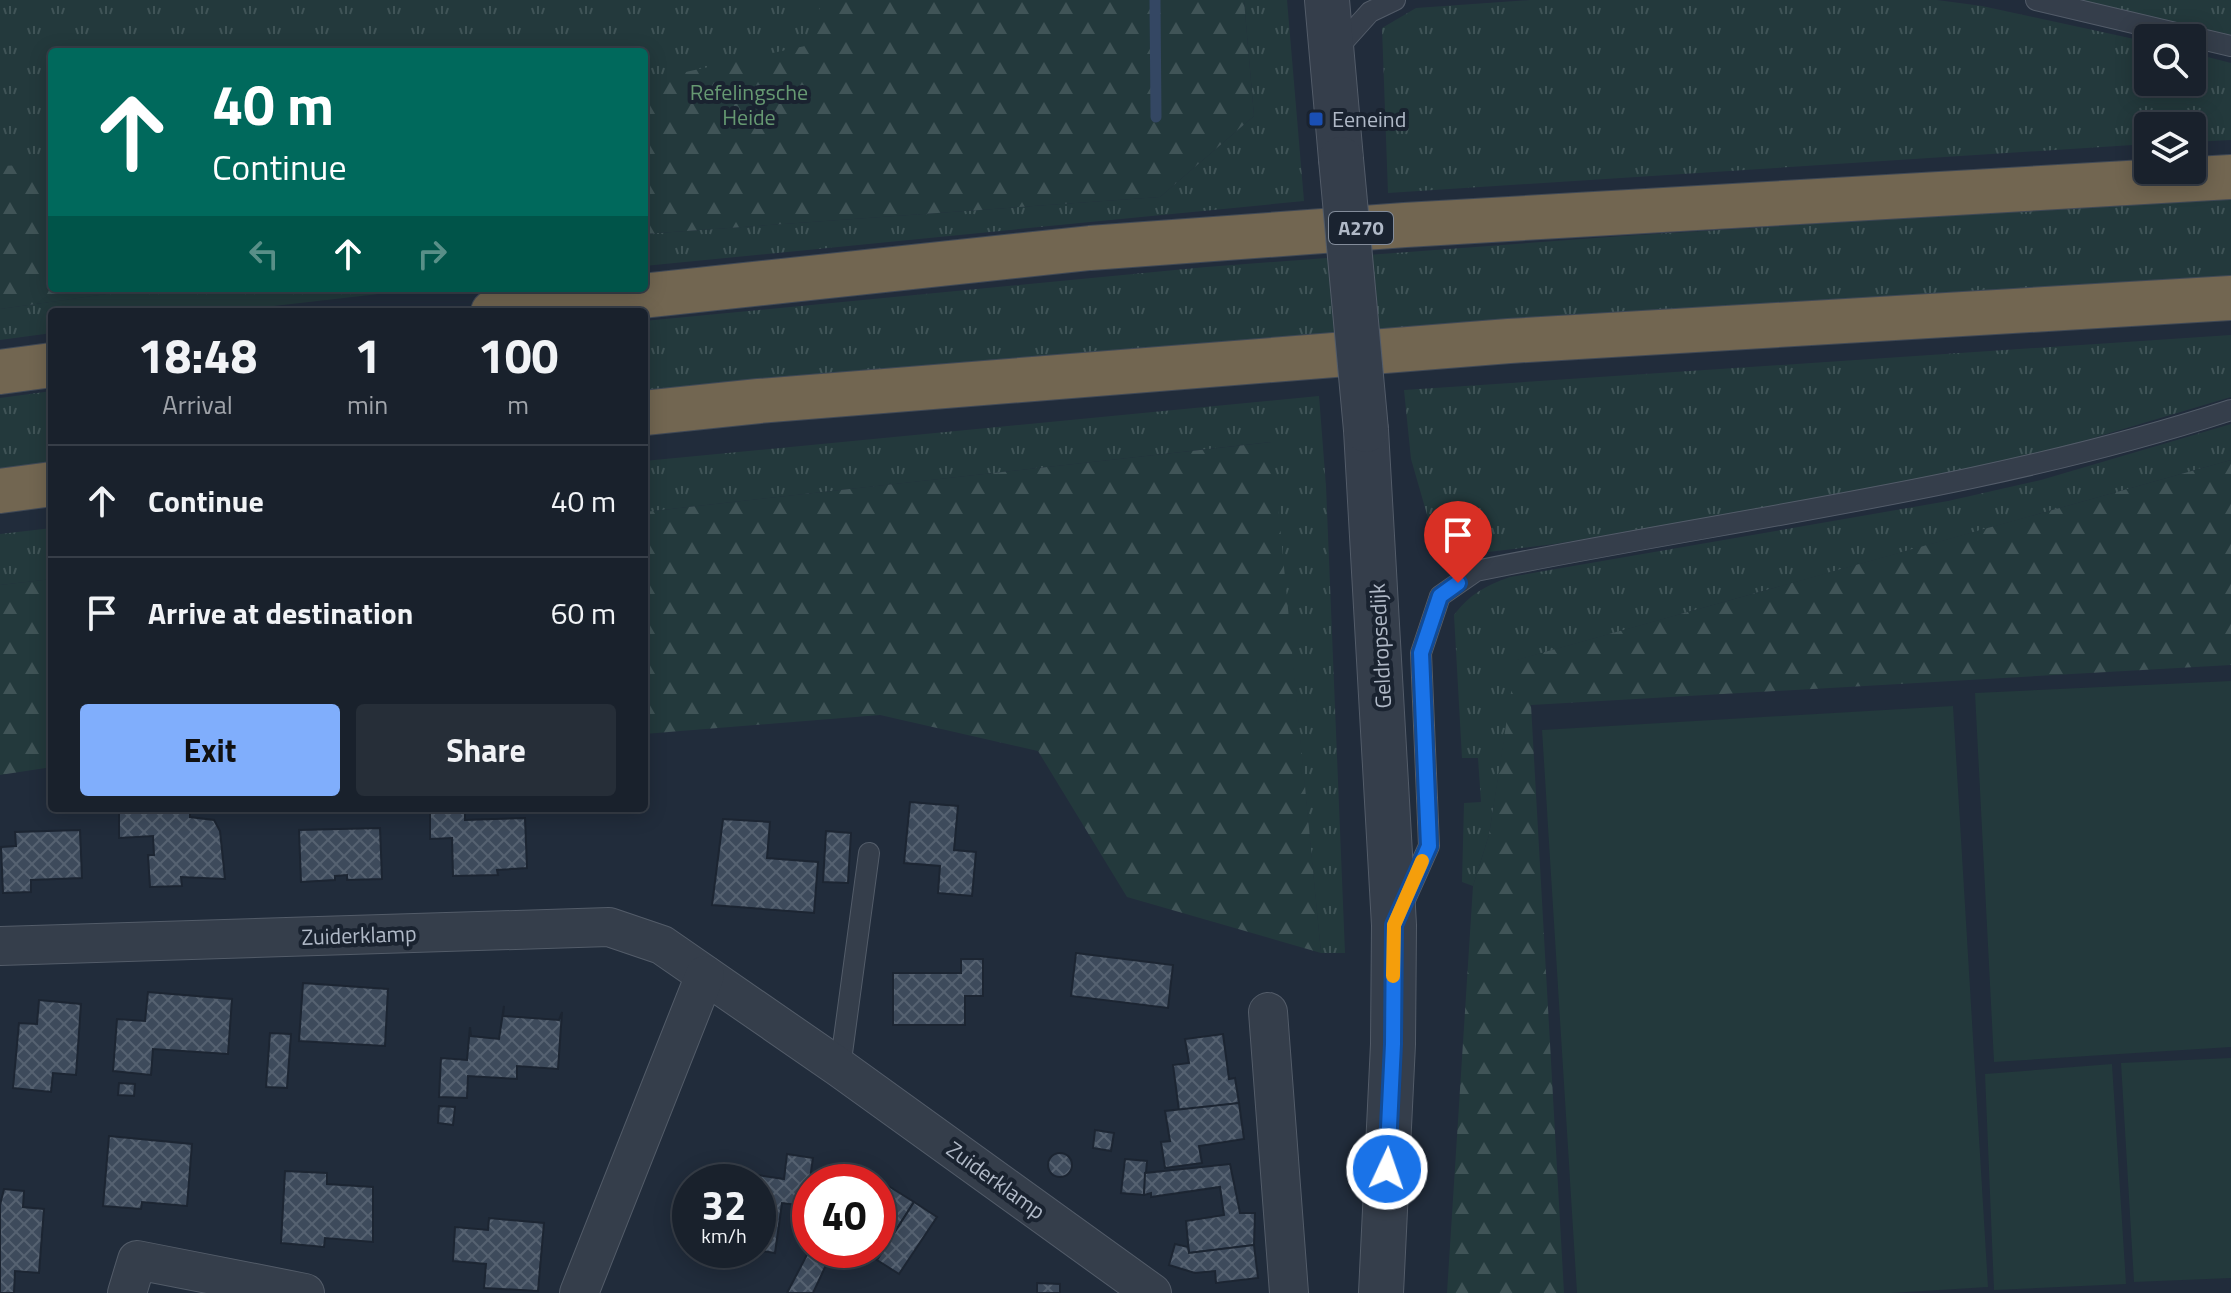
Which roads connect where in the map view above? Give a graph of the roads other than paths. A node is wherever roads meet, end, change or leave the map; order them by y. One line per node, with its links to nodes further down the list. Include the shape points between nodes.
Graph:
1 (1327, 0): 5 (street, Geldropsedijk)
2 (1395, 0): 5 (lane, via 1370,12)
3 (2036, 0): 4 (lane)
4 (2231, 46)
5 (1331, 56): 16 (street, Geldropsedijk, bridge, via 1366,430)
6 (2231, 177): 8 (highway, A270, via 1090,248)
7 (2231, 298): 12 (highway, via 1509,341)
8 (530, 308)
9 (48, 366): 10 (highway)
10 (0, 372)
11 (2231, 410): 16 (lane, via 2059,461 1938,487 1476,571 1440,596 1421,653 1429,846)
12 (648, 413)
13 (48, 485): 14 (highway)
14 (0, 491)
15 (869, 853): 20 (lane)
16 (1394, 925): 26 (street, Geldropsedijk)
17 (0, 946): 18 (street, Zuiderklamp, via 609,927 662,945)
18 (705, 975): 20 (street, Zuiderklamp); 23 (street)
19 (1268, 1012): 25 (street)
20 (840, 1068): 24 (street, Zuiderklamp)
21 (127, 1293): 22 (street, via 137,1260)
22 (305, 1293)
23 (579, 1293)
24 (1152, 1293)
25 (1289, 1293)
26 (1381, 1293)

